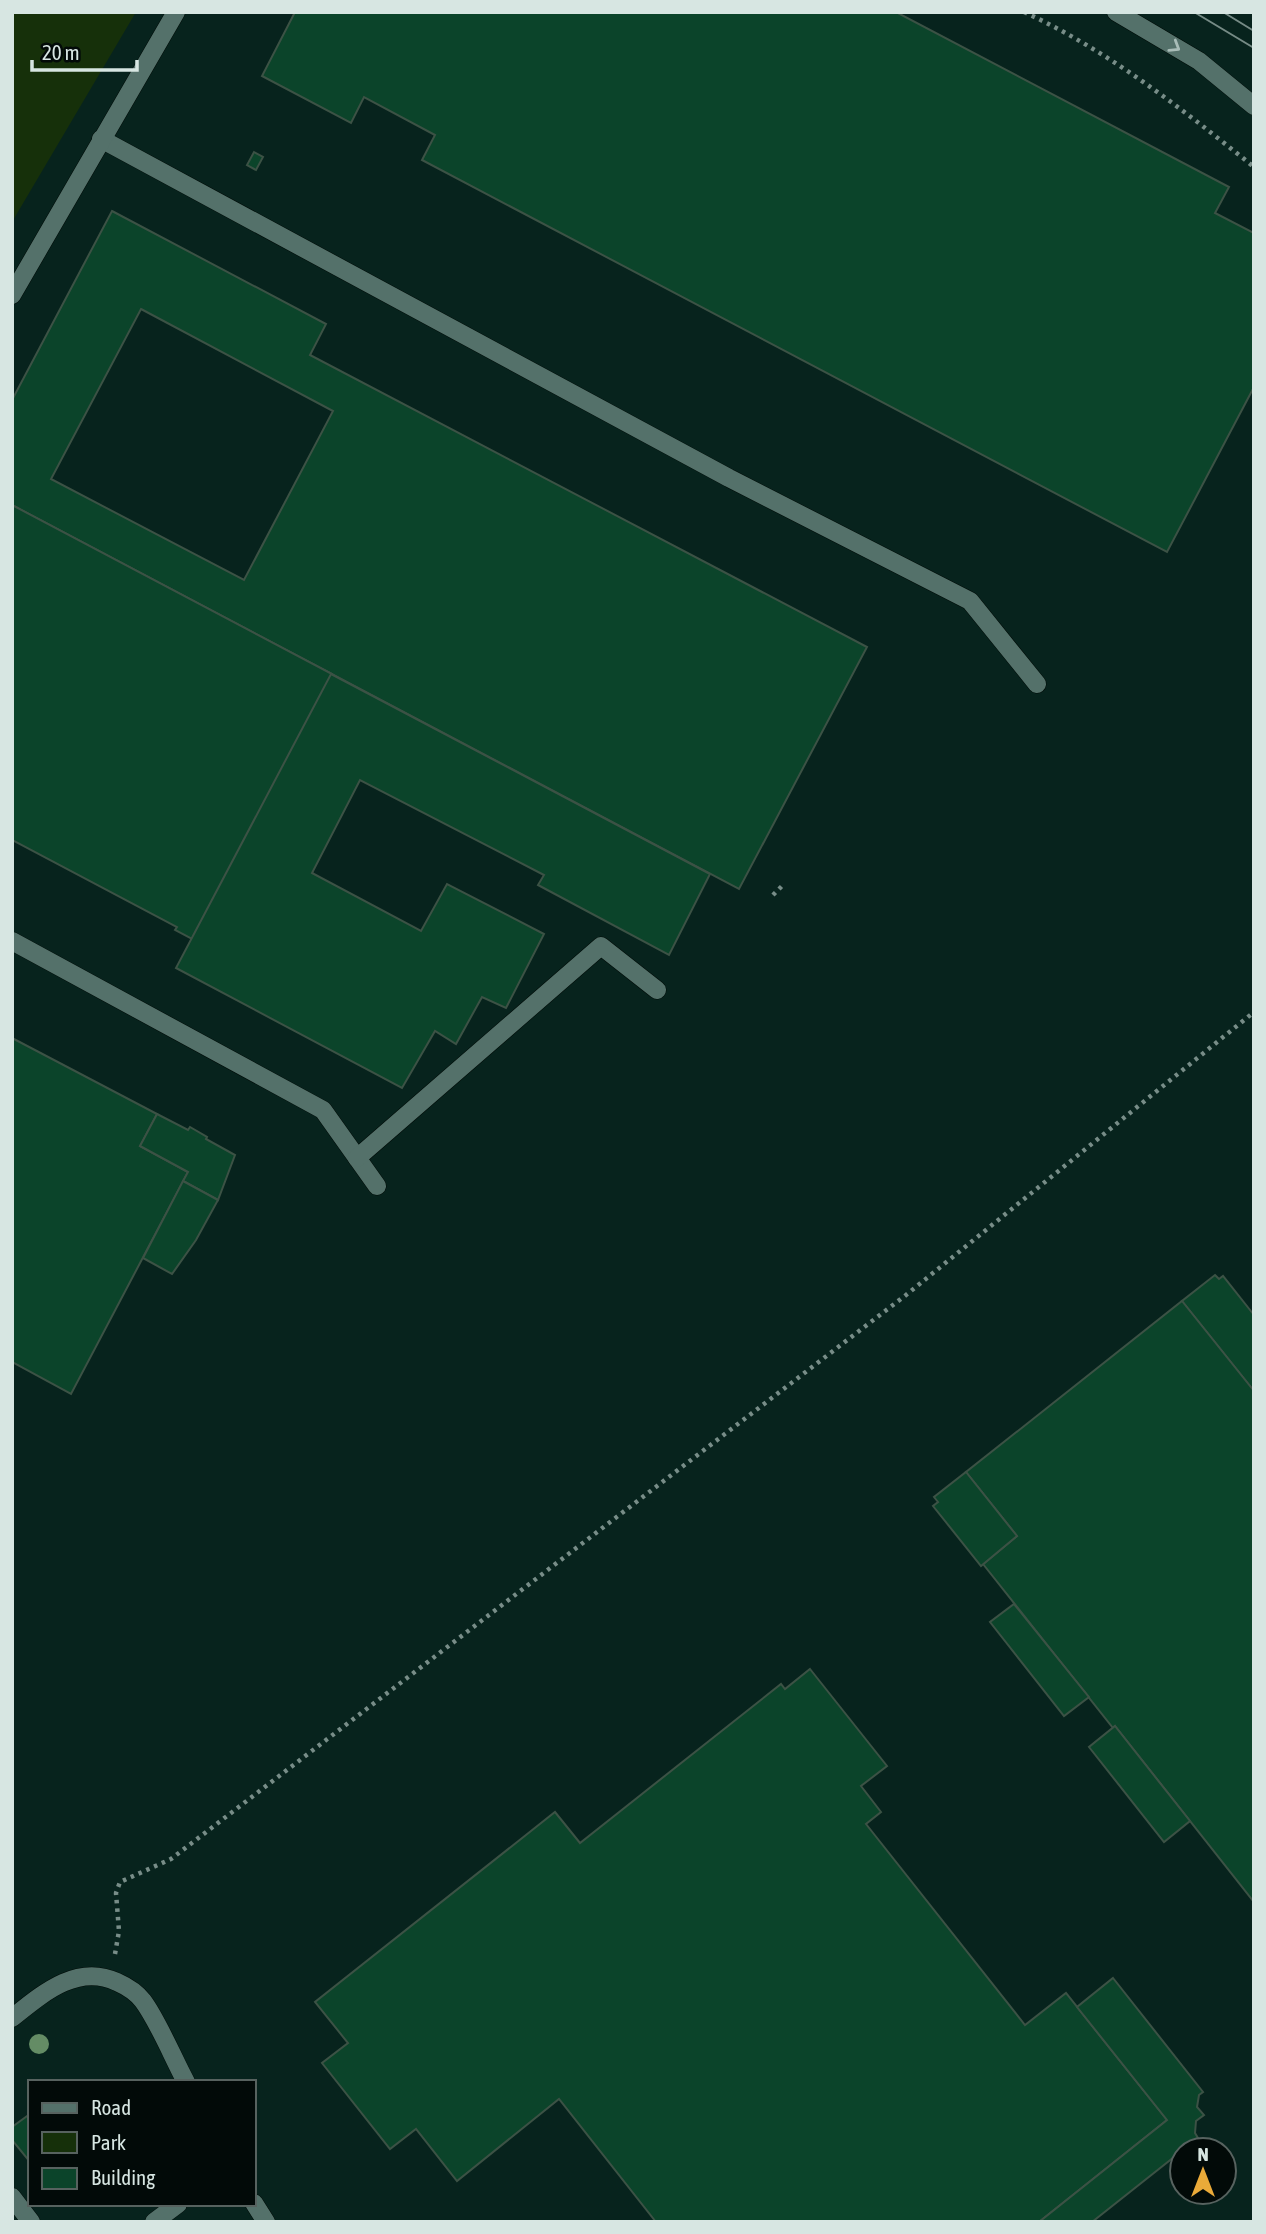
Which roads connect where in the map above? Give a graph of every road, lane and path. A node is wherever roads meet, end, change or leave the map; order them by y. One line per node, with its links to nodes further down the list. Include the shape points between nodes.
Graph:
1 (176, 12): 5 (street)
2 (1024, 12): 6 (path, via 1123,68)
3 (1116, 12): 4 (street, one-way to 4, via 1199,61)
4 (1254, 106)
5 (101, 139): 7 (street); 8 (street, via 717,471 970,601)
6 (1254, 167)
7 (12, 295)
8 (1037, 684)
9 (782, 886): 10 (path)
10 (772, 895)
11 (12, 941): 14 (street, via 323,1110)
12 (657, 990): 14 (street, via 601,947)
13 (1254, 1012): 16 (path, via 840,1346 170,1860 120,1882 116,1893 119,1931)
14 (357, 1158): 15 (street)
15 (377, 1185)
16 (110, 1978): 17 (street, via 95,1975 65,1981); 18 (street, via 142,2000)
17 (12, 2018)
18 (185, 2080)
19 (12, 2197): 22 (street)
20 (174, 2206): 23 (street)
21 (256, 2206): 24 (street)
22 (31, 2222)
23 (154, 2222)
24 (266, 2222)

